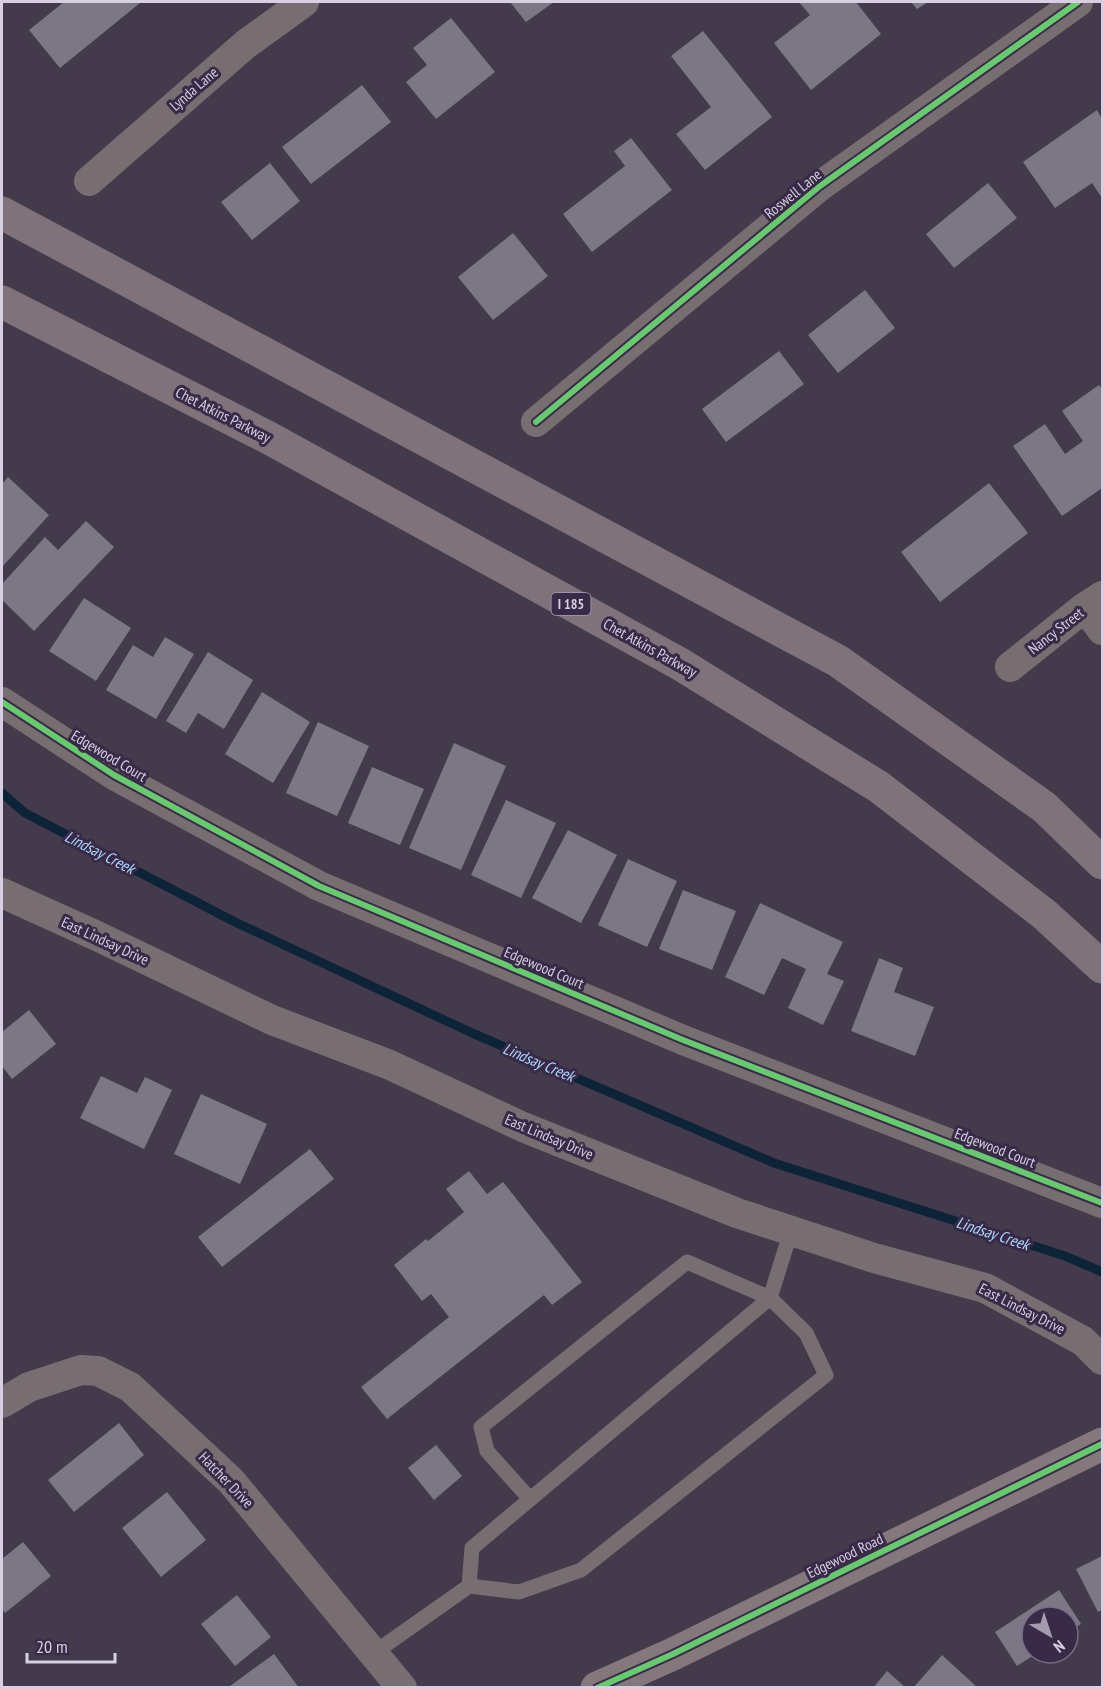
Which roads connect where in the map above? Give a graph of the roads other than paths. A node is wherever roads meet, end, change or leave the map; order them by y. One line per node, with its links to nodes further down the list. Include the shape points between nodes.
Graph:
1 (304, 2): 3 (street, Lynda Lane, via 246,44)
2 (1078, 2): 6 (street, Roswell Lane, via 820,186)
3 (89, 181)
4 (2, 213): 10 (highway, via 838,661 1044,807)
5 (2, 302): 12 (highway, Chet Atkins Parkway / I 185, via 269,438 680,664 879,787 1044,914)
6 (536, 422)
7 (1097, 611): 8 (street, Nancy Street)
8 (1010, 667)
9 (2, 702): 13 (street, Edgewood Court, via 114,775 319,886 683,1040)
10 (1102, 863)
11 (2, 893): 14 (street, East Lindsay Drive, via 272,1020 390,1065 577,1149)
12 (1102, 967)
13 (1102, 1203)
14 (791, 1231): 15 (lane); 16 (street, East Lindsay Drive, via 985,1288 1083,1341)
15 (770, 1298): 19 (lane); 19 (lane, via 687,1262 481,1427 487,1451); 20 (lane, via 806,1333 826,1375 581,1569 519,1592)
16 (1102, 1360)
17 (2, 1403): 21 (street, Hatcher Drive, via 29,1387 81,1370 98,1371 129,1387 231,1481)
18 (1102, 1444): 23 (street, Edgewood Road)
19 (530, 1499): 20 (lane, via 472,1548)
20 (469, 1586): 21 (lane)
21 (374, 1653): 22 (street, Hatcher Drive)
22 (402, 1688)
23 (597, 1688)

